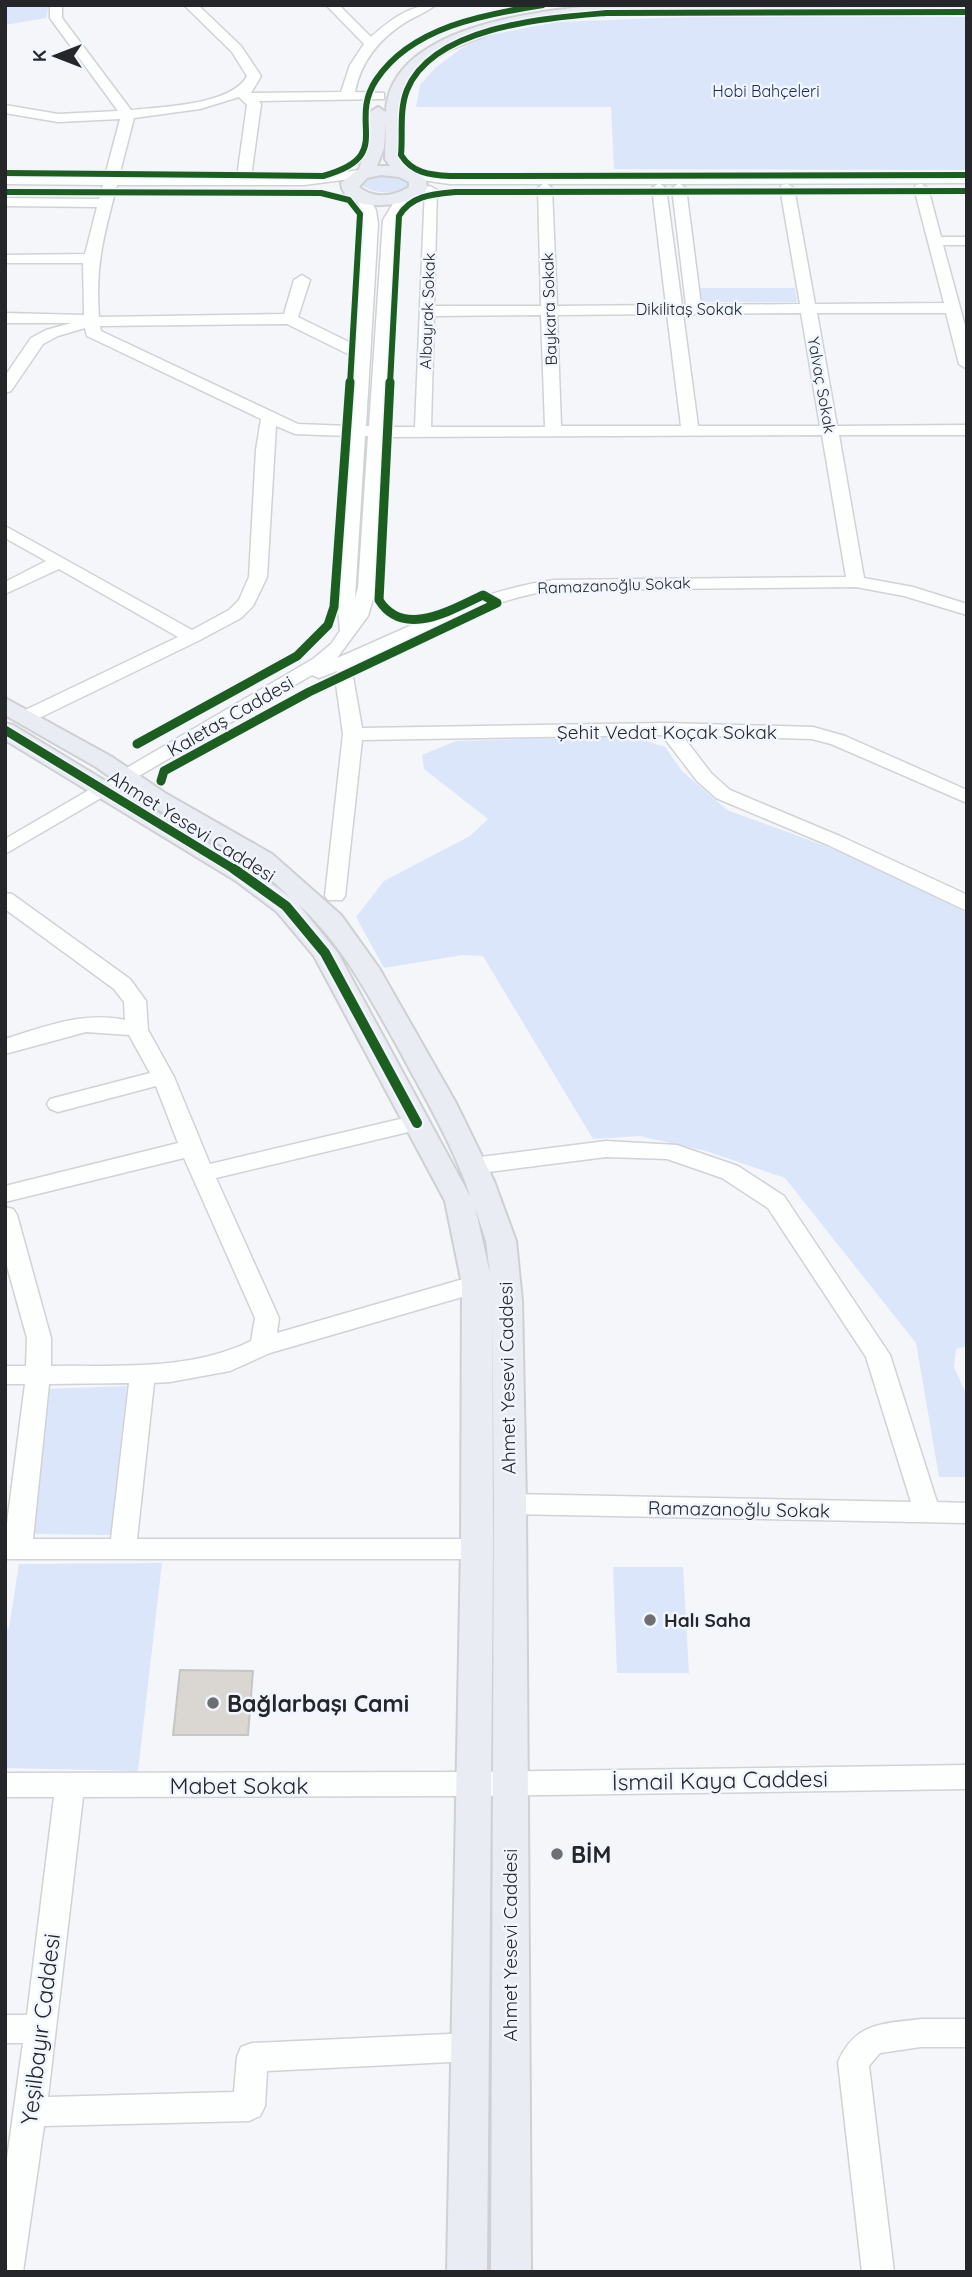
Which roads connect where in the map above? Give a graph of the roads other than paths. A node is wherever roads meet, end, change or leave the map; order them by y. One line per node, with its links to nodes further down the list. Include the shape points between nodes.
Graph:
1 (56, 5): 12 (street, via 56,18)
2 (190, 5): 8 (street, via 248,63 254,76)
3 (332, 5): 7 (street)
4 (429, 5): 7 (street, via 391,23)
5 (577, 5): 9 (main road, via 506,15 449,34 408,57 389,75)
6 (967, 8): 17 (main road, via 601,10 500,24 443,47 405,78 396,96 394,159)
7 (370, 43): 10 (street, via 349,78)
8 (245, 95): 10 (street); 12 (street); 14 (street, via 254,104)
9 (379, 96): 10 (street); 13 (main road, via 375,148)
10 (347, 97)
11 (5, 109): 12 (street, via 57,118)
12 (128, 116): 18 (street)
13 (364, 173): 14 (street, via 315,180); 17 (main road, via 381,170); 27 (main road, via 350,183)
14 (244, 174): 18 (street)
15 (967, 179): 17 (street, via 430,179)
16 (5, 180): 18 (street)
17 (408, 184): 26 (street); 27 (main road, via 382,200); 56 (street, Kaletaş Caddesi, via 390,220)
18 (109, 185): 19 (street); 27 (street); 28 (street); 31 (street)
19 (5, 188)
20 (545, 188): 21 (street); 26 (street); 39 (street, Baykara Sokak)
21 (659, 188): 22 (street); 40 (street)
22 (679, 188): 23 (street); 37 (street)
23 (787, 188): 24 (street); 38 (street, Yalvaç Sokak)
24 (921, 188): 25 (street); 29 (street)
25 (967, 188)
26 (430, 190): 41 (street, Albayrak Sokak)
27 (358, 194): 47 (street, via 370,219)
28 (5, 202)
29 (936, 241): 30 (street); 34 (street)
30 (967, 241)
31 (91, 258): 32 (street); 44 (street)
32 (5, 259)
33 (302, 280): 43 (street)
34 (948, 291): 35 (street); 36 (street)
35 (967, 291)
36 (952, 308): 38 (street, Dikilitaş Sokak); 48 (street)
37 (694, 309): 38 (street, Dikilitaş Sokak); 40 (street, Dikilitaş Sokak)
38 (808, 309): 54 (street, Yalvaç Sokak)
39 (549, 310): 40 (street, Dikilitaş Sokak); 41 (street, Dikilitaş Sokak); 52 (street, Baykara Sokak)
40 (674, 310): 53 (street)
41 (427, 311): 57 (street, Albayrak Sokak)
42 (5, 318): 44 (street)
43 (290, 319): 44 (street); 47 (street)
44 (90, 320): 45 (street); 50 (street, via 93,333)
45 (61, 330): 46 (street); 49 (street, via 37,341)
46 (5, 333)
47 (362, 355): 55 (street)
48 (967, 364)
49 (5, 388)
50 (270, 416): 55 (street, via 295,429); 64 (street, via 258,577 235,614)
51 (967, 430): 54 (street)
52 (553, 431): 53 (street); 57 (street)
53 (690, 431): 54 (street)
54 (830, 431): 60 (street, Yalvaç Sokak)
55 (358, 432): 56 (street); 63 (street, via 346,597)
56 (377, 432): 57 (street); 63 (street, Kaletaş Caddesi, via 366,598)
57 (423, 432)
58 (5, 531): 59 (street)
59 (58, 562): 61 (street); 64 (street)
60 (856, 582): 62 (street, Ramazanoğlu Sokak); 65 (street, Ramazanoğlu Sokak, via 536,587 490,599)
61 (5, 590)
62 (964, 606)
63 (349, 631): 66 (street, Kaletaş Caddesi, via 329,655)
64 (192, 637): 67 (street)
65 (351, 659): 66 (street, Ramazanoğlu Sokak); 69 (street, via 344,677)
66 (278, 690): 70 (street, Kaletaş Caddesi)
67 (9, 723): 70 (main road, Ahmet Yesevi Caddesi)
68 (667, 729): 69 (street, Şehit Vedat Koçak Sokak); 71 (street, Şehit Vedat Koçak Sokak, via 813,733); 75 (street, via 723,794 835,841)
69 (353, 734): 73 (street)
70 (113, 784): 72 (street, Kaletaş Caddesi); 80 (main road, Ahmet Yesevi Caddesi, via 286,906 325,953); 82 (main road, Ahmet Yesevi Caddesi, via 156,798 263,859 332,921 366,968)
71 (967, 797)
72 (5, 848)
73 (335, 896)
74 (5, 899): 76 (street, via 122,984 135,1001)
75 (967, 905)
76 (137, 1030): 77 (street, via 83,1023); 78 (street)
77 (5, 1047)
78 (163, 1077): 79 (street); 81 (street)
79 (58, 1104)
80 (417, 1123): 83 (street); 86 (main road, Ahmet Yesevi Caddesi, via 459,1201)
81 (191, 1148): 83 (street); 84 (street)
82 (473, 1166): 91 (main road, Ahmet Yesevi Caddesi, via 501,1241 508,1301); 92 (street, via 606,1149 669,1151 730,1172 776,1202 878,1355)
83 (204, 1173): 87 (street, via 267,1318)
84 (5, 1194)
85 (5, 1215): 90 (street, via 39,1338)
86 (477, 1284): 87 (street); 96 (main road, Ahmet Yesevi Caddesi)
87 (262, 1346): 88 (street, via 230,1362)
88 (142, 1374): 90 (street); 95 (street)
89 (5, 1375): 90 (street)
90 (38, 1375): 94 (street)
91 (510, 1504): 92 (street, Ramazanoğlu Sokak); 98 (main road, Ahmet Yesevi Caddesi)
92 (927, 1512): 93 (street, Ramazanoğlu Sokak)
93 (967, 1513)
94 (12, 1549): 95 (street)
95 (123, 1549): 96 (street)
96 (477, 1549): 98 (main road, Ahmet Yesevi Caddesi)
97 (967, 1777): 98 (street, İsmail Kaya Caddesi)
98 (492, 1784): 100 (street, Mabet Sokak); 104 (main road, Ahmet Yesevi Caddesi); 108 (main road, Ahmet Yesevi Caddesi)
99 (5, 1785): 100 (street, Mabet Sokak)
100 (70, 1785): 102 (street, Yeşilbayır Caddesi)
101 (5, 2029): 102 (street)
102 (41, 2029): 105 (street, Yeşilbayır Caddesi)
103 (967, 2033): 109 (street, via 872,2040 853,2062)
104 (471, 2047): 105 (street, via 251,2057 249,2106); 107 (main road, Ahmet Yesevi Caddesi)
105 (30, 2112): 106 (street, Yeşilbayır Caddesi)
106 (7, 2272)
107 (467, 2272)
108 (511, 2272)
109 (878, 2272)

